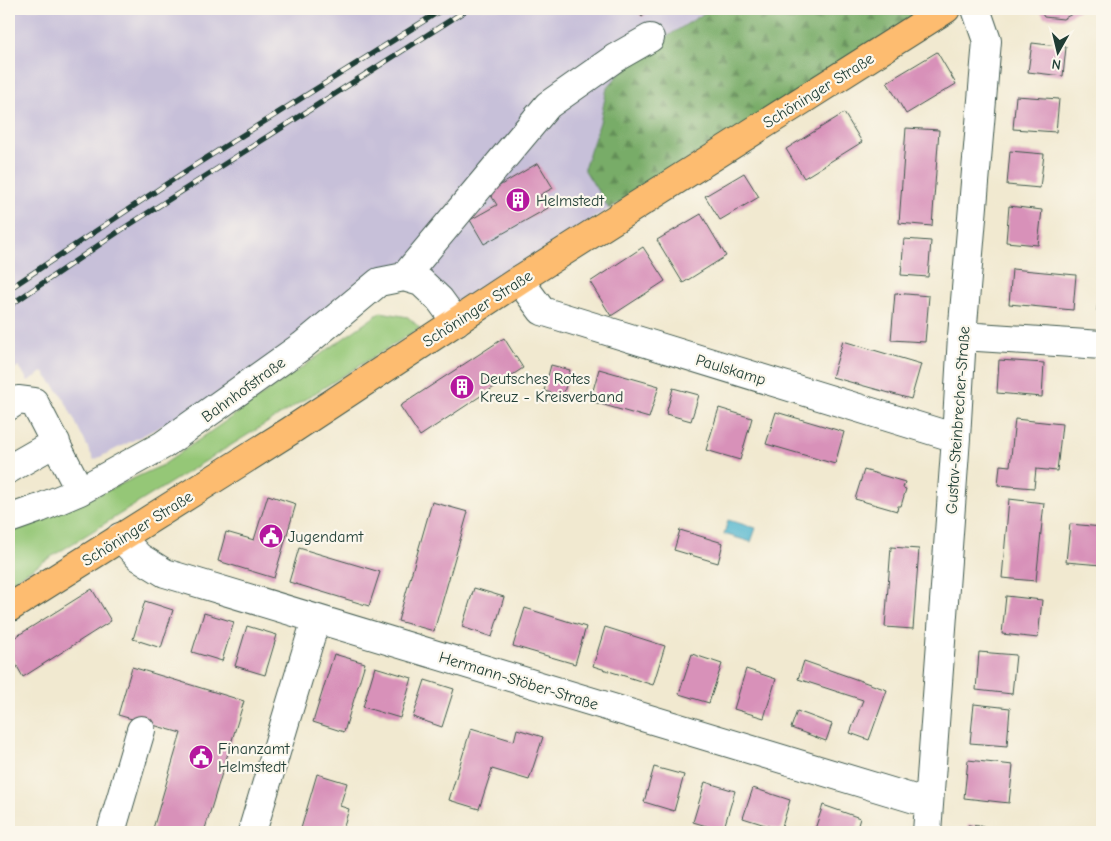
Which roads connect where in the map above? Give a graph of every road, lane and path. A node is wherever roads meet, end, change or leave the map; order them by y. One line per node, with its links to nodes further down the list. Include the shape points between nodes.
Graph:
1 (946, 9): 5 (main road, Schöninger Straße)
2 (976, 9): 7 (street, Gustav-Steinbrecher-Straße, via 987,41)
3 (650, 38): 4 (street, via 548,105)
4 (404, 277): 6 (street, via 421,282); 13 (street, Bahnhofstraße, via 379,282 302,346 222,404 163,445)
5 (519, 280): 6 (main road, Schöninger Straße); 10 (street, Paulskamp, via 542,310)
6 (456, 322): 15 (main road, Schöninger Straße)
7 (962, 336): 8 (street); 10 (street, Gustav-Steinbrecher-Straße)
8 (1102, 345)
9 (9, 406): 11 (street, via 18,400 34,402)
10 (956, 438): 19 (street, Gustav-Steinbrecher-Straße)
11 (56, 442): 12 (street); 13 (street)
12 (9, 469)
13 (80, 491): 14 (street, Bahnhofstraße)
14 (9, 519)
15 (120, 537): 16 (main road, Schöninger Straße); 17 (street, Hermann-Stöber-Straße, via 139,557 165,573)
16 (9, 608)
17 (316, 619): 19 (street, Hermann-Stöber-Straße); 21 (street)
18 (141, 730): 20 (street)
19 (928, 803): 22 (street, Gustav-Steinbrecher-Straße)
20 (111, 832)
21 (252, 832)
22 (926, 832)

